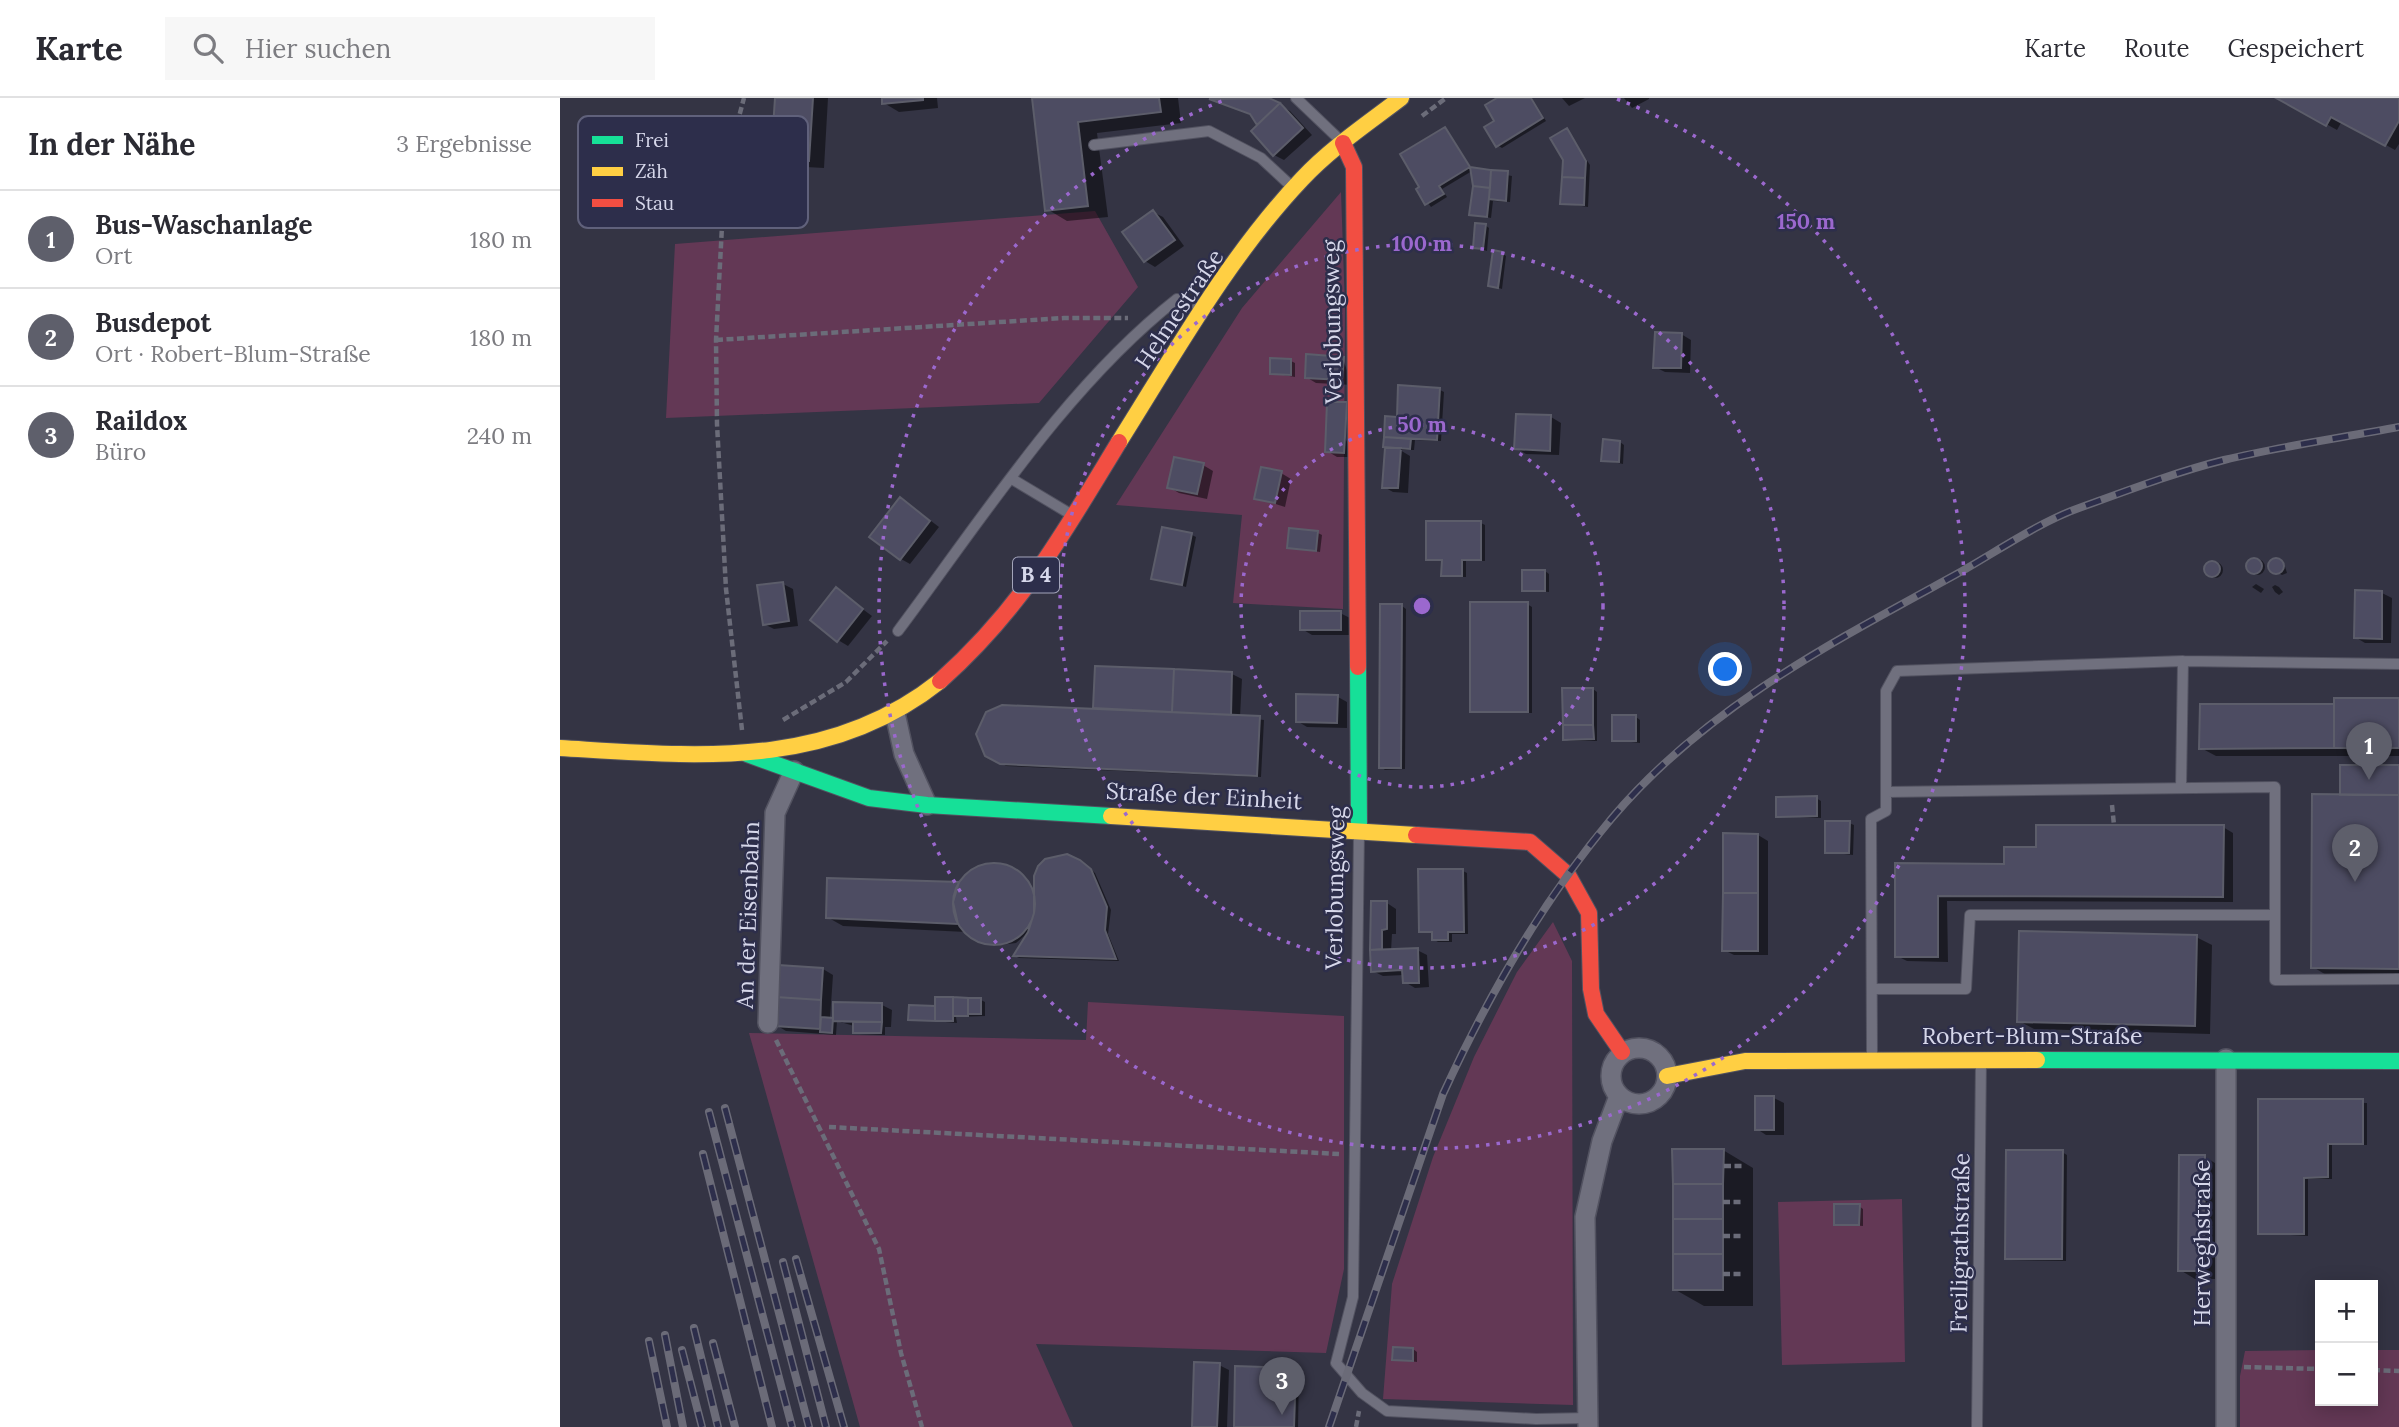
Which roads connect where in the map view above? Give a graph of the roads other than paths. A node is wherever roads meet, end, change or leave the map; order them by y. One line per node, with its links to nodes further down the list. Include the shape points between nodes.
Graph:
1 (1296, 98): 3 (lane)
2 (1401, 98): 3 (street, Helmestraße / B 4)
3 (1343, 143): 5 (street, Helmestraße / B 4); 19 (street, Verlobungsweg, via 1354,167)
4 (1094, 145): 5 (lane, via 1209,131 1261,158)
5 (1293, 188): 6 (street, Helmestraße / B 4)
6 (1206, 307): 7 (lane, Helmestraße, via 1177,299 1153,318 1060,412); 8 (street, Helmestraße / B 4)
7 (1013, 479): 8 (lane); 9 (lane, Helmestraße)
8 (1074, 517): 12 (street, Helmestraße / B 4, via 1052,555 982,642)
9 (898, 631)
10 (2183, 661): 11 (lane); 16 (lane); 17 (lane, via 1897,671 1886,691)
11 (2399, 664)
12 (895, 713): 14 (street, Helmestraße / B 4, via 811,744); 18 (street, via 904,754)
13 (560, 748): 14 (street, B 4)
14 (747, 754): 15 (street, Straße der Einheit)
15 (794, 771): 18 (street, Straße der Einheit, via 869,798); 23 (street, An der Eisenbahn, via 775,814)
16 (2181, 788): 17 (lane); 20 (lane, via 2275,787)
17 (1886, 792): 22 (lane, via 1886,811 1871,819)
18 (927, 805): 19 (street, Straße der Einheit)
19 (1359, 829): 24 (street, Straße der Einheit, via 1530,842 1568,875 1589,914 1591,989 1597,1014); 31 (lane, Verlobungsweg, via 1353,1297 1336,1363 1362,1393 1387,1411)
20 (2275, 915): 21 (lane, via 2276,980); 22 (lane, via 1970,915 1966,989)
21 (2399, 979)
22 (1872, 989): 25 (lane)
23 (768, 1023)
24 (1622, 1052): 29 (street, via 1635,1047 1649,1049 1666,1067); 30 (street, via 1611,1067 1610,1080)
25 (1872, 1059): 26 (street, Robert-Blum-Straße); 29 (street, Robert-Blum-Straße, via 1745,1061)
26 (1981, 1059): 27 (street, Robert-Blum-Straße); 32 (lane, Freiligrathstraße)
27 (2226, 1059): 28 (street, Robert-Blum-Straße); 33 (street, Herweghstraße)
28 (2399, 1061)
29 (1667, 1076): 30 (street, via 1658,1097 1646,1104)
30 (1619, 1096): 31 (street, via 1602,1141 1585,1217)
31 (1588, 1422)
32 (1978, 1427)
33 (2226, 1427)

